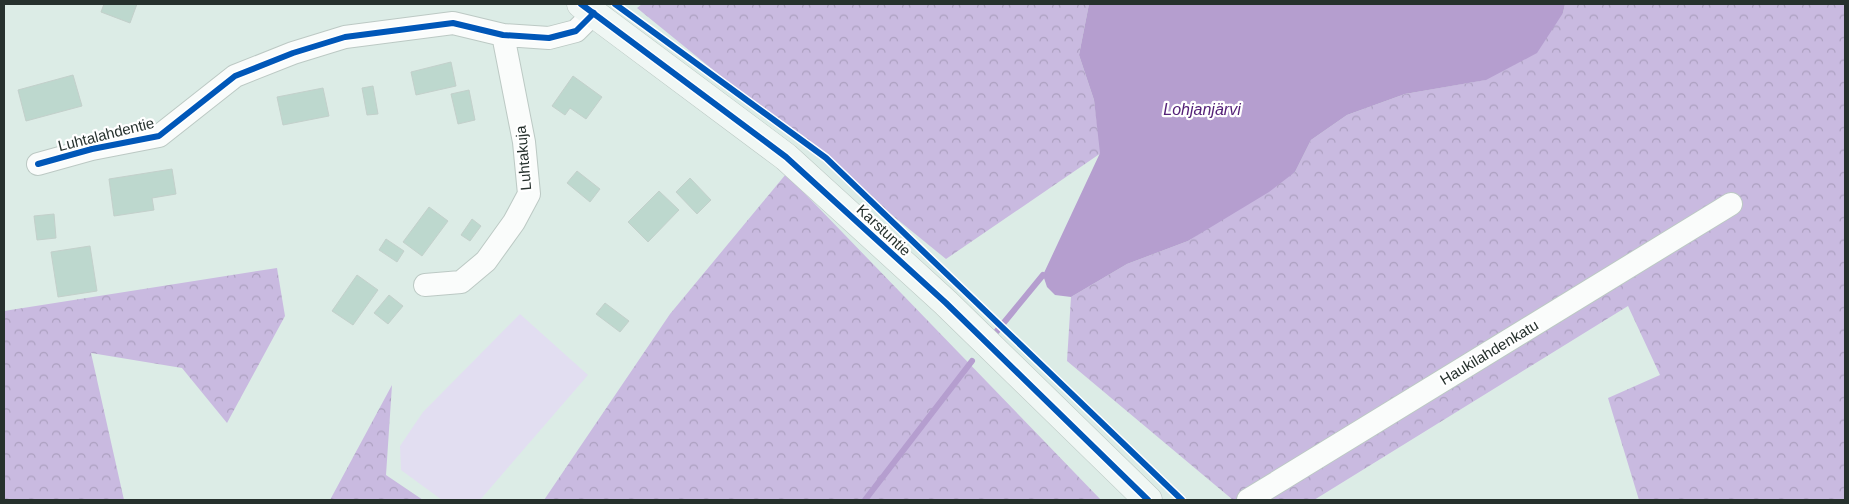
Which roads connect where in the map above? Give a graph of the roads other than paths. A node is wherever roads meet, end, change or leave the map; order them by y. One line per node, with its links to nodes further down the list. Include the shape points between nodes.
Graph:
1 (587, 8): 2 (street, Luhtalahdentie, via 576,31 548,38); 6 (street, Karstuntie, via 786,157 946,304)
2 (503, 35): 3 (street, Luhtalahdentie, via 453,23 345,37 235,76 159,136); 5 (street, Luhtakuja, via 524,142 529,194 486,261 461,282)
3 (38, 164)
4 (1731, 204): 7 (street, Haukilahdenkatu)
5 (425, 286)
6 (1148, 500)
7 (1248, 500)

